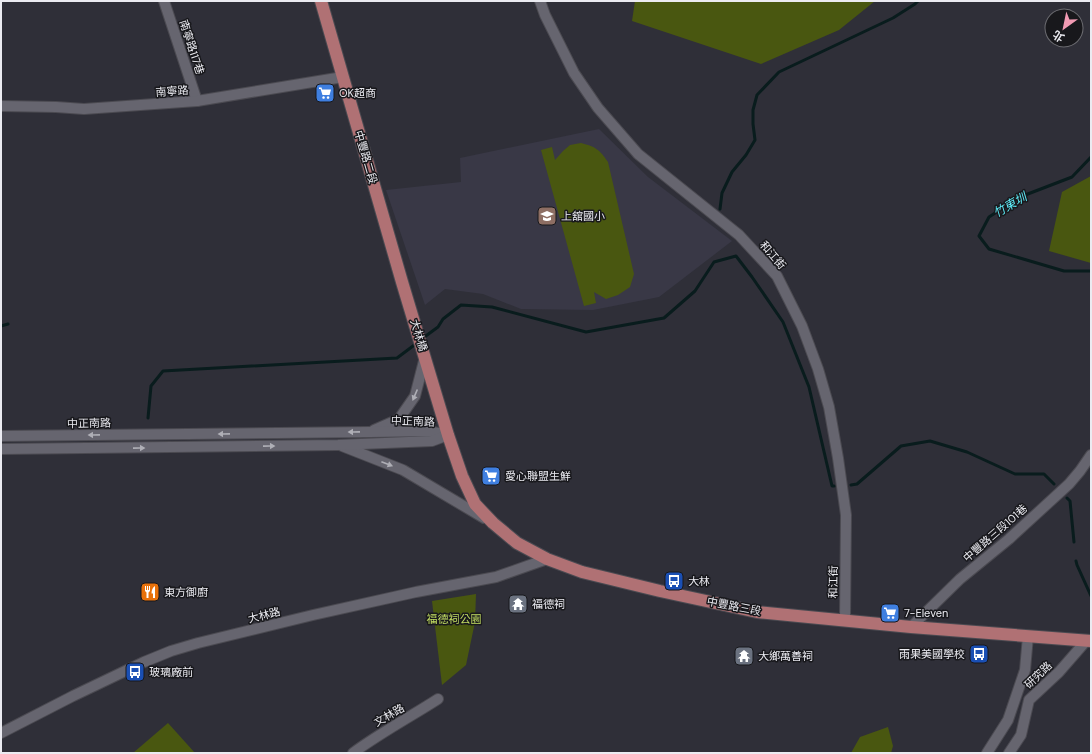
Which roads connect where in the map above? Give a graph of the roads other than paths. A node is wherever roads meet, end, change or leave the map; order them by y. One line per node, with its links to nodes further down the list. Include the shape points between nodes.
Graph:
1 (164, 1): 5 (street, 南寧路117巷)
2 (321, 1): 4 (main road, 中豐路二段)
3 (540, 1): 17 (street, 和江街, via 574,73 598,108 638,154 739,235 777,276 802,326 829,407 838,458 846,515)
4 (343, 77): 5 (street, 南寧路); 7 (main road, 中豐路二段)
5 (197, 102): 6 (street, 南寧路, via 84,109)
6 (1, 106)
7 (412, 313): 8 (main road, 大林橋)
8 (425, 357): 9 (street, one-way to 9, via 416,396 399,419); 10 (main road)
9 (370, 432): 10 (street, 中正南路, via 428,431); 11 (street, 中正南路, one-way to 11)
10 (448, 435): 12 (street, 中正南路, via 432,442); 15 (main road, 中豐路三段, via 475,504)
11 (1, 436)
12 (338, 445): 13 (street, 中正南路, one-way to 12); 15 (street, one-way to 15, via 403,470)
13 (1, 449)
14 (1091, 455): 18 (street, 中豐路三段101巷, via 1069,484 960,579)
15 (493, 523): 16 (main road, 中豐路三段, via 517,543)
16 (547, 559): 17 (main road, 中豐路三段, via 582,572 757,612); 22 (street, 大林路, via 496,577 313,615 171,651 72,696)
17 (845, 620): 18 (main road, 中豐路三段)
18 (910, 627): 19 (main road, 中豐路三段)
19 (1028, 636): 20 (main road, 中豐路三段); 24 (street, 研究路, via 1025,670 1008,720)
20 (1088, 641): 25 (street, 研究路, via 1029,700 1021,735)
21 (438, 699): 23 (street, 文林路)
22 (1, 733)
23 (353, 753)
24 (987, 753)
25 (1008, 753)

